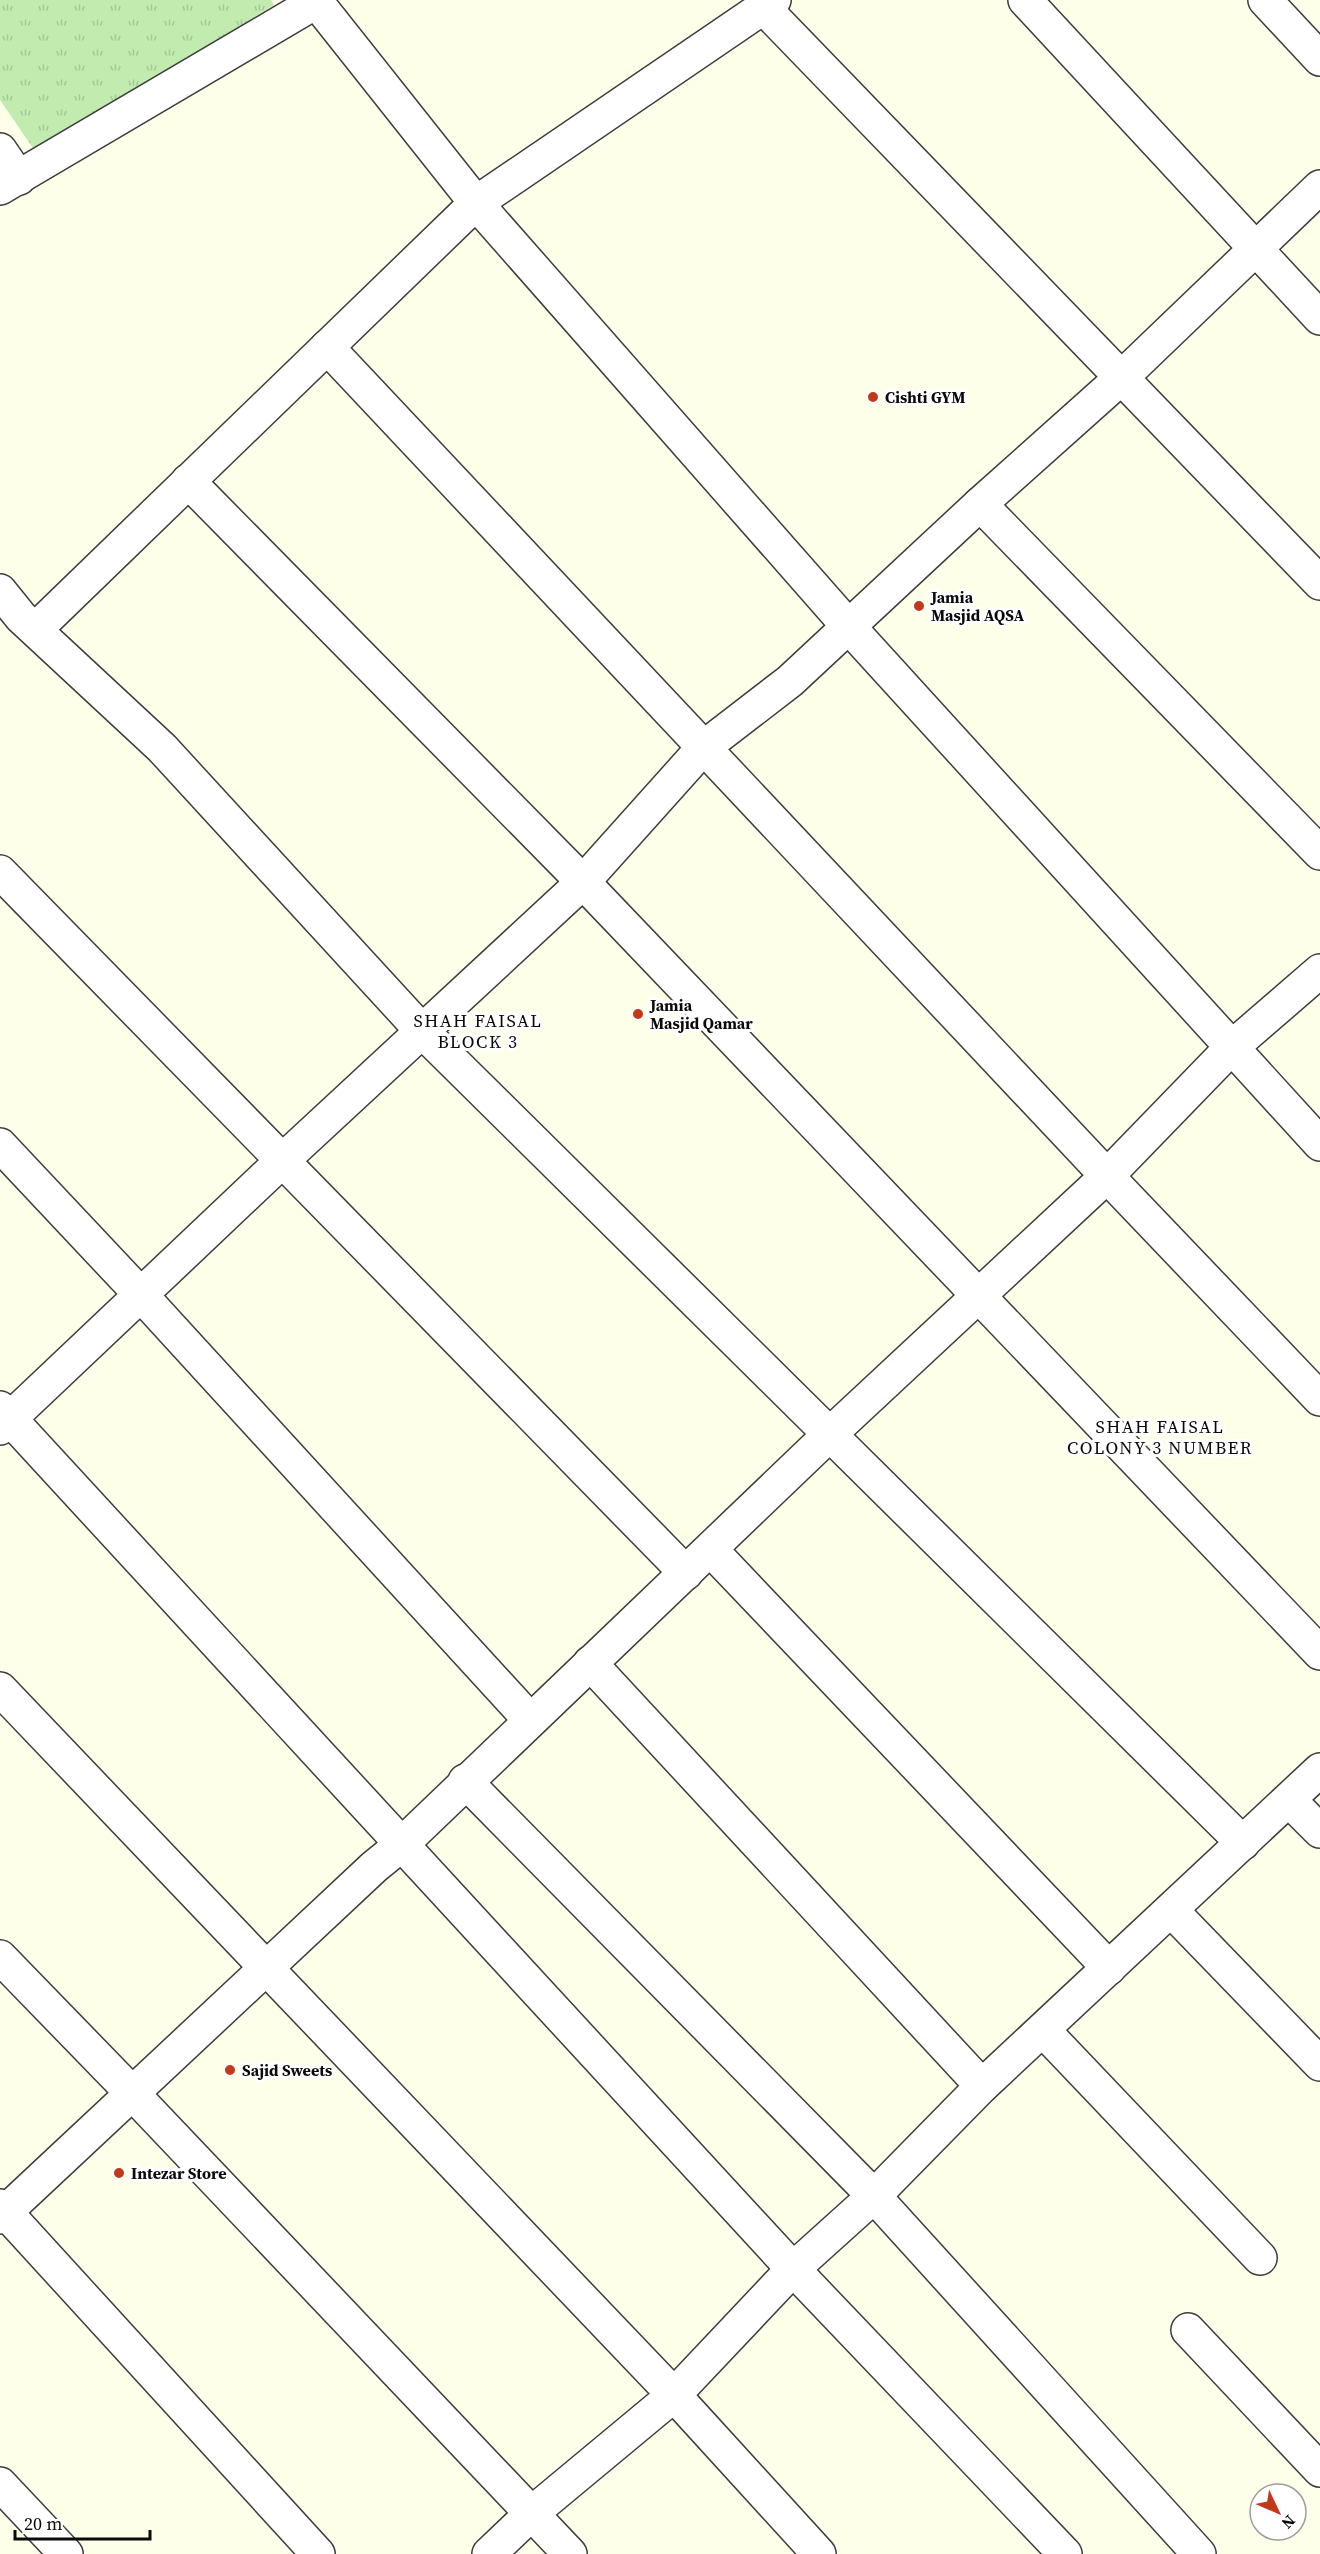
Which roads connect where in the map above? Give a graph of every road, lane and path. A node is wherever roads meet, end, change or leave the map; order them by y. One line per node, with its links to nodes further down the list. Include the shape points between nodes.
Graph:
1 (1025, 0): 10 (street)
2 (1265, 0): 5 (street)
3 (317, 1): 7 (street); 9 (street)
4 (768, 4): 9 (street); 13 (street)
5 (1320, 59)
6 (0, 150): 7 (street)
7 (9, 183)
8 (1320, 187): 10 (street)
9 (476, 202): 12 (street); 19 (street)
10 (1255, 248): 11 (street); 13 (street)
11 (1320, 318)
12 (327, 347): 14 (street); 20 (street)
13 (1121, 378): 15 (street); 16 (street)
14 (188, 481): 18 (street); 23 (street)
15 (980, 504): 19 (street); 21 (street)
16 (1320, 583)
17 (0, 591): 18 (street)
18 (19, 627): 25 (street, via 162,748)
19 (849, 627): 20 (street, via 790,681); 26 (street)
20 (703, 748): 23 (street); 30 (street)
21 (1320, 854)
22 (0, 872): 29 (street)
23 (583, 882): 25 (street); 32 (street)
24 (1320, 971): 26 (street)
25 (422, 1031): 29 (street); 35 (street)
26 (1231, 1048): 27 (street); 30 (street)
27 (1320, 1143)
28 (0, 1146): 31 (street)
29 (283, 1160): 31 (street); 37 (street)
30 (1107, 1176): 32 (street); 33 (street)
31 (142, 1296): 34 (street); 41 (street)
32 (980, 1296): 35 (street); 38 (street)
33 (1320, 1399)
34 (4, 1418): 47 (street)
35 (830, 1434): 36 (street); 46 (street)
36 (711, 1550): 37 (street); 51 (street)
37 (686, 1573): 39 (street)
38 (1320, 1653)
39 (590, 1663): 41 (street); 54 (street)
40 (0, 1689): 50 (street)
41 (530, 1720): 43 (street)
42 (1320, 1770): 44 (street)
43 (465, 1781): 47 (street); 56 (street)
44 (1289, 1800): 45 (street); 46 (street)
45 (1320, 1831)
46 (1243, 1843): 48 (street)
47 (401, 1845): 50 (street); 59 (street)
48 (1171, 1910): 51 (street); 53 (street)
49 (0, 1958): 55 (street)
50 (267, 1967): 55 (street); 61 (street)
51 (1109, 1968): 52 (street)
52 (1043, 2030): 54 (street); 58 (street)
53 (1320, 2064)
54 (982, 2086): 56 (street)
55 (132, 2094): 57 (street); 64 (street)
56 (874, 2196): 59 (street); 71 (street)
57 (2, 2212): 66 (street)
58 (1260, 2258)
59 (793, 2269): 61 (street); 70 (street)
60 (1188, 2330): 62 (street)
61 (674, 2396): 64 (street); 69 (street)
62 (1320, 2470)
63 (0, 2484): 65 (street)
64 (532, 2514): 67 (street); 68 (street)
65 (66, 2554)
66 (318, 2554)
67 (489, 2554)
68 (570, 2554)
69 (819, 2554)
70 (1065, 2554)
71 (1198, 2554)

